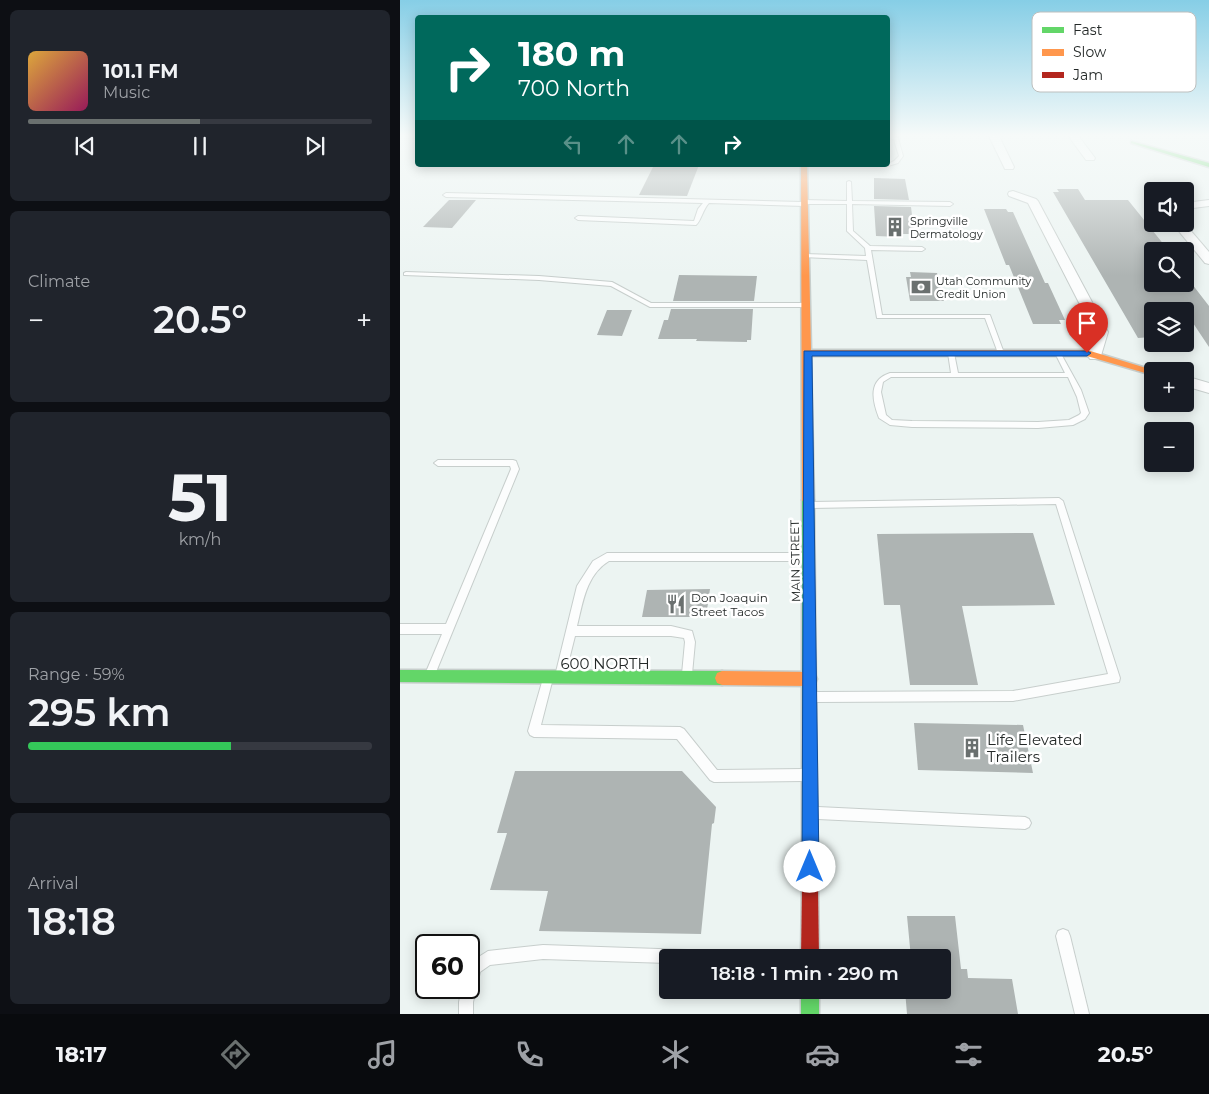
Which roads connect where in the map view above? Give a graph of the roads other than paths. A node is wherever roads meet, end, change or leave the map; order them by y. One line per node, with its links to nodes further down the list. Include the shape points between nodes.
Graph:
1 (804, 181): 7 (main road, MAIN STREET)
2 (849, 182): 6 (lane)
3 (1013, 194): 24 (street, via 1032,201 1101,332)
4 (446, 195): 5 (lane)
5 (707, 202): 7 (lane); 11 (lane, via 696,222)
6 (850, 202): 7 (lane); 9 (lane); 13 (lane, via 850,231)
7 (804, 203): 15 (main road, MAIN STREET)
8 (1209, 203): 10 (street)
9 (950, 204)
10 (1194, 205)
11 (578, 218)
12 (1186, 232): 17 (street)
13 (868, 248): 14 (lane); 16 (lane)
14 (922, 250)
15 (805, 256): 16 (lane); 19 (main road, MAIN STREET)
16 (869, 258): 22 (lane, via 879,317 988,316)
17 (1209, 260)
18 (406, 274): 19 (lane, via 612,284 650,305)
19 (806, 305): 20 (main road, MAIN STREET)
20 (807, 353): 21 (main road); 31 (main road, MAIN STREET)
21 (951, 353): 22 (main road); 26 (lane)
22 (1001, 353): 23 (main road)
23 (1058, 353): 24 (main road); 27 (lane)
24 (1095, 356): 25 (main road)
25 (1144, 370)
26 (955, 374): 27 (lane); 27 (lane, via 883,377 878,388 882,416 890,422 912,424 1070,423 1085,413)
27 (1069, 375)
28 (1194, 384): 29 (street)
29 (1209, 388)
30 (438, 463): 34 (lane, via 513,463 515,469)
31 (808, 505): 32 (main road, MAIN STREET); 41 (lane, via 1059,501 1115,678 1013,696)
32 (809, 558): 35 (lane, via 607,557 596,564 582,586); 40 (main road, MAIN STREET)
33 (400, 629): 34 (lane)
34 (449, 629): 37 (lane)
35 (572, 631): 38 (lane); 39 (lane, via 672,631 688,634)
36 (400, 676): 37 (main road, 600 NORTH)
37 (429, 677): 38 (main road, 600 NORTH)
38 (554, 678): 39 (main road, 600 NORTH); 42 (lane, via 534,731 680,733 714,776)
39 (686, 679): 40 (main road, 600 NORTH)
40 (810, 679): 41 (main road, MAIN STREET)
41 (810, 696): 42 (main road, MAIN STREET)
42 (810, 775): 43 (main road, MAIN STREET)
43 (810, 812): 44 (lane); 46 (main road, MAIN STREET)
44 (1026, 823)
45 (1064, 936): 51 (lane)
46 (810, 949)
47 (659, 956): 49 (lane, via 543,952 488,958 474,968)
48 (810, 999): 50 (main road)
49 (466, 1014)
50 (810, 1014)
51 (1082, 1014)

